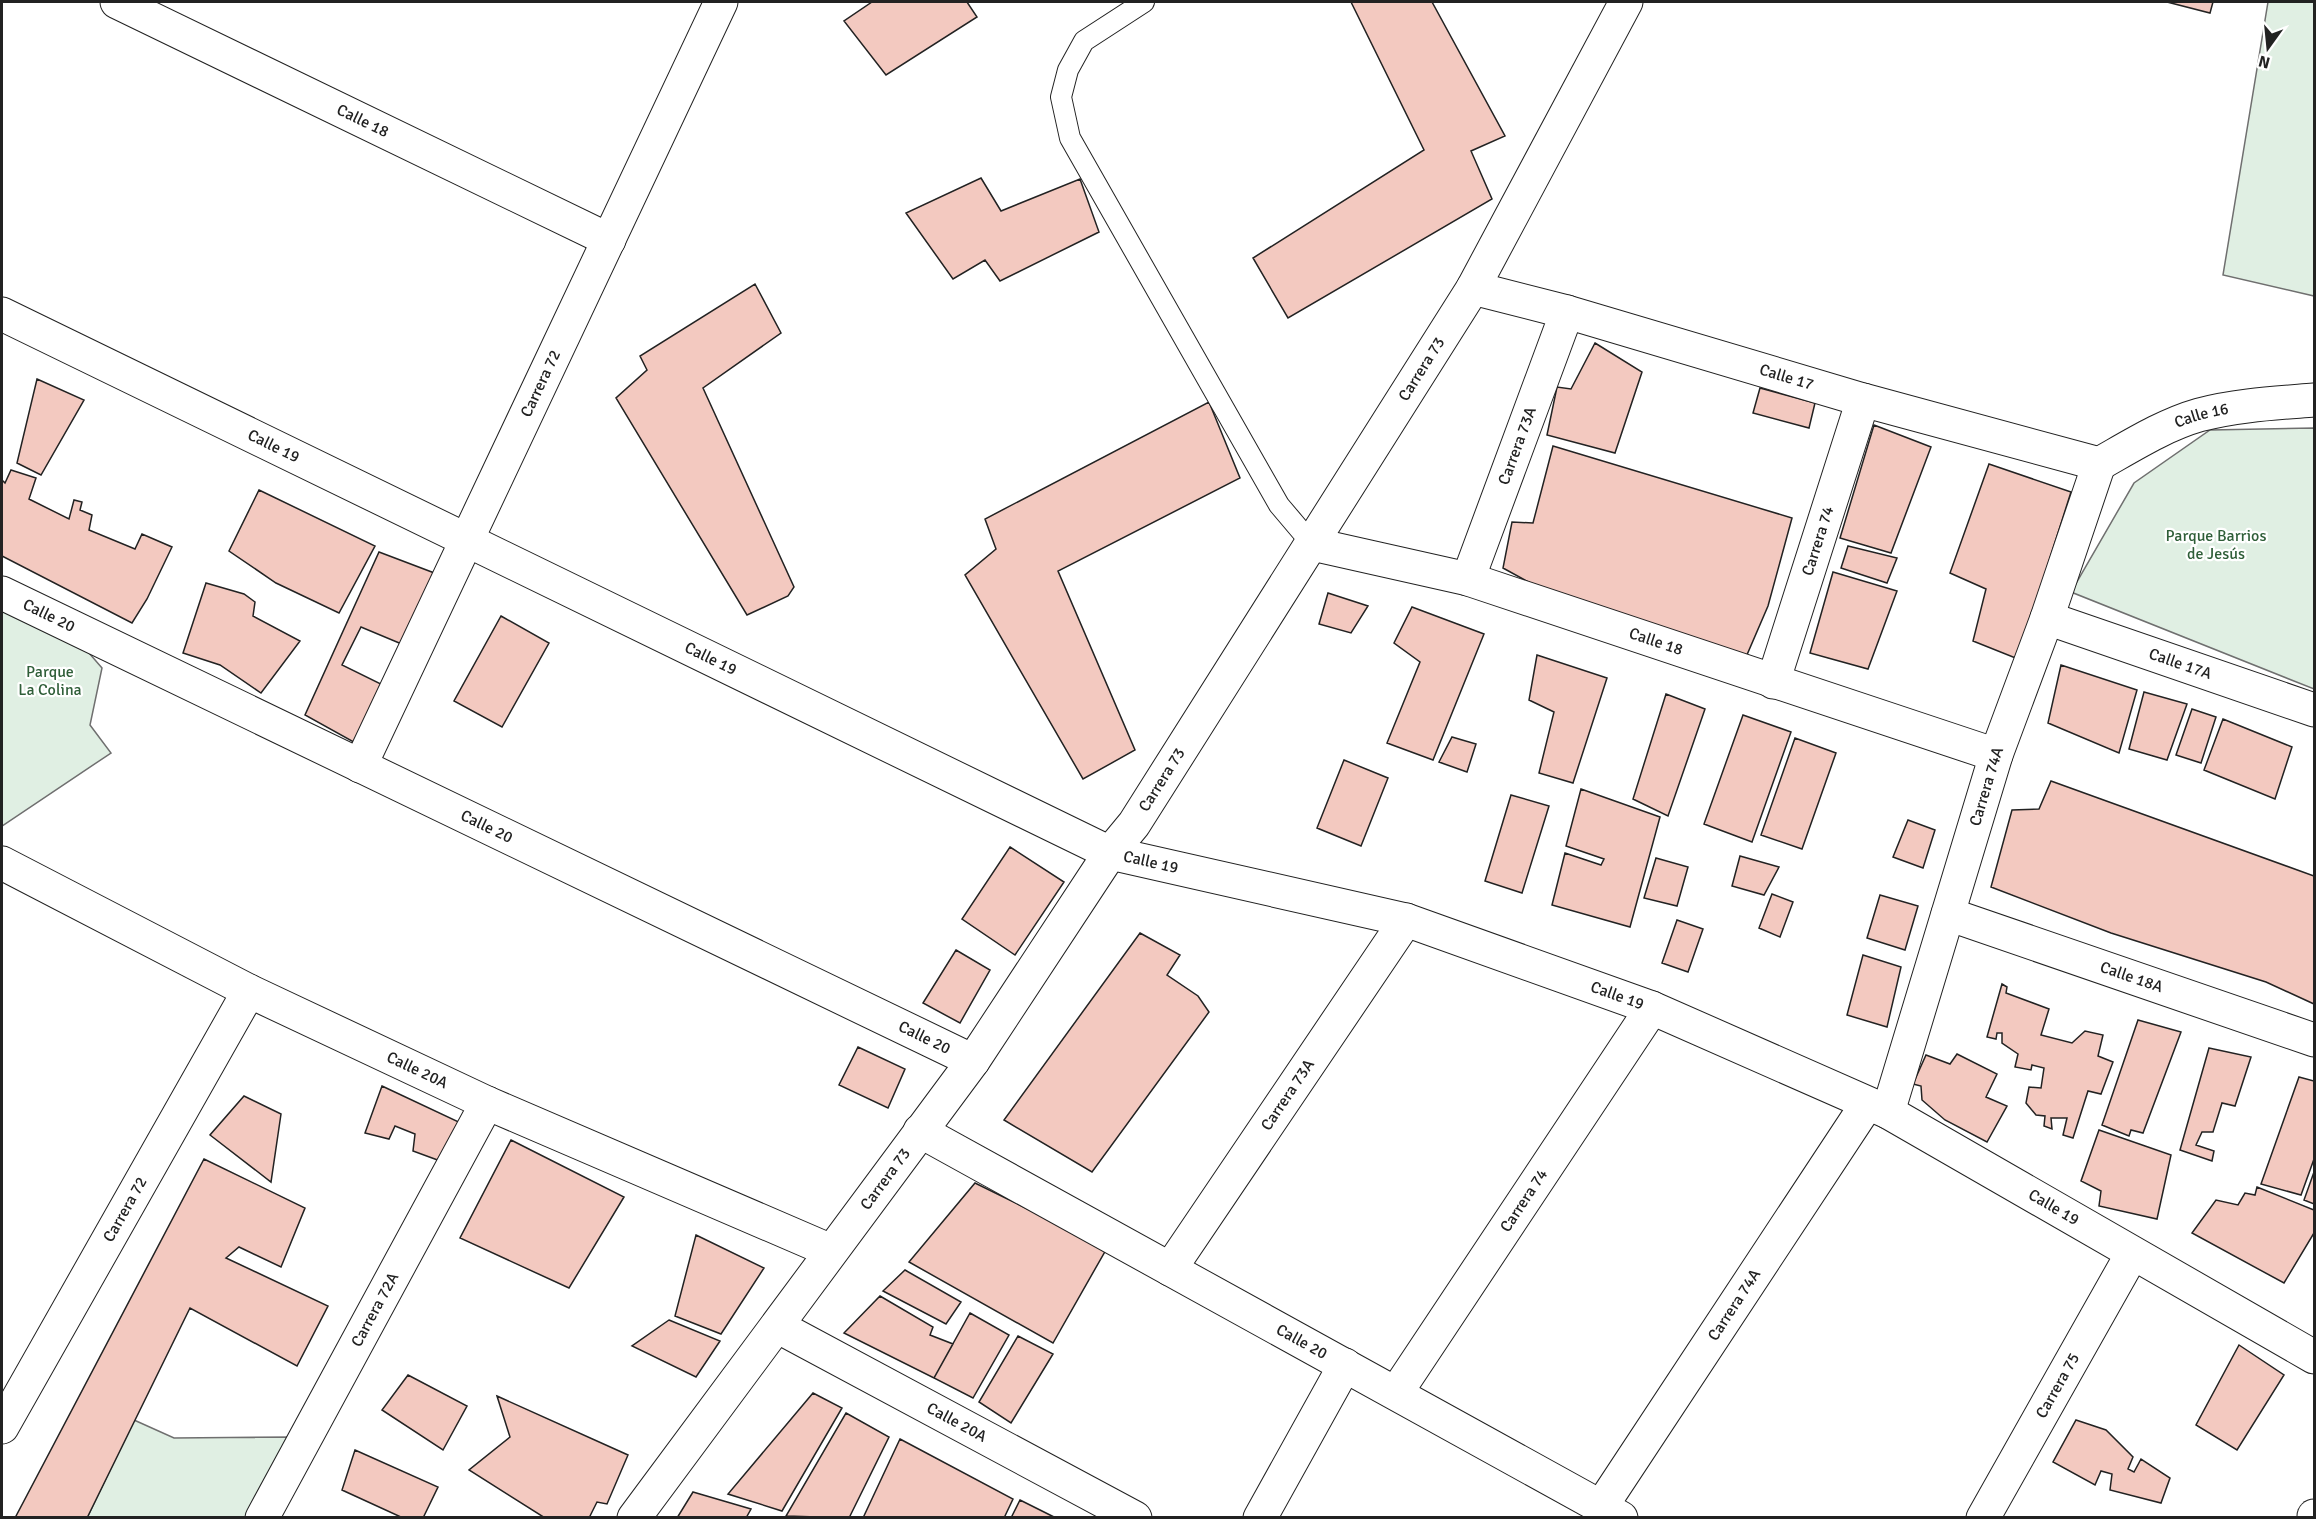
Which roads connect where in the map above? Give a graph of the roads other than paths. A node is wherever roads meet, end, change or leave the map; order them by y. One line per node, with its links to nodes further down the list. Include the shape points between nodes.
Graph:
1 (117, 2): 5 (street, Calle 18)
2 (721, 2): 5 (street, Carrera 72)
3 (1144, 2): 13 (lane, via 1084,41 1068,70 1061,97 1070,138 1279,505)
4 (1626, 2): 6 (street, Carrera 73)
5 (609, 240): 12 (street, Carrera 72)
6 (1473, 288): 7 (street, Calle 17); 13 (street, Carrera 73)
7 (1567, 312): 9 (street, Calle 17); 14 (street, Carrera 73A)
8 (2, 314): 12 (street, Calle 19)
9 (1863, 400): 11 (street, Calle 17); 17 (street, Carrera 74)
10 (2314, 400): 11 (street, Calle 16, via 2199,415)
11 (2099, 464): 16 (street, Carrera 74A)
12 (467, 540): 20 (street, Carrera 72); 21 (street, Calle 19)
13 (1312, 544): 14 (street, Calle 18); 21 (street, Carrera 73, via 1134,824)
14 (1468, 579): 17 (street, Calle 18)
15 (2, 593): 20 (street, Calle 20)
16 (2047, 618): 18 (street, Calle 17A); 19 (street, Carrera 74A)
17 (1773, 682): 19 (street, Calle 18)
18 (2314, 710)
19 (1996, 755): 23 (street, Carrera 74A)
20 (360, 766): 28 (street, Calle 20)
21 (1110, 853): 24 (street, Calle 19); 28 (street, Carrera 73)
22 (8, 865): 25 (street, Calle 20A)
23 (1948, 914): 27 (street, Calle 18A); 30 (street, Carrera 74A)
24 (1406, 920): 26 (street, Calle 19); 34 (street, Carrera 73A)
25 (249, 991): 29 (street, Calle 20A); 39 (street, Carrera 72)
26 (1652, 1008): 30 (street, Calle 19); 38 (street, Carrera 74)
27 (2314, 1040)
28 (973, 1061): 31 (street, Carrera 73)
29 (488, 1103): 32 (street, Calle 20A); 41 (street, Carrera 72A)
30 (1878, 1108): 33 (street, Calle 19); 40 (street, Carrera 74A)
31 (920, 1131): 32 (street, Carrera 73); 34 (street, Calle 20)
32 (831, 1251): 35 (street, Carrera 73)
33 (2132, 1254): 36 (street, Calle 19); 45 (street, Carrera 75)
34 (1170, 1269): 37 (street, Calle 20)
35 (777, 1326): 42 (street, Carrera 73); 43 (street, Calle 20A)
36 (2314, 1357)
37 (1345, 1365): 38 (street, Calle 20); 44 (street)
38 (1396, 1393): 40 (street, Calle 20)
39 (2, 1427)
40 (1611, 1512)
41 (262, 1518)
42 (634, 1518)
43 (1136, 1518)
44 (1260, 1518)
45 (1983, 1518)

